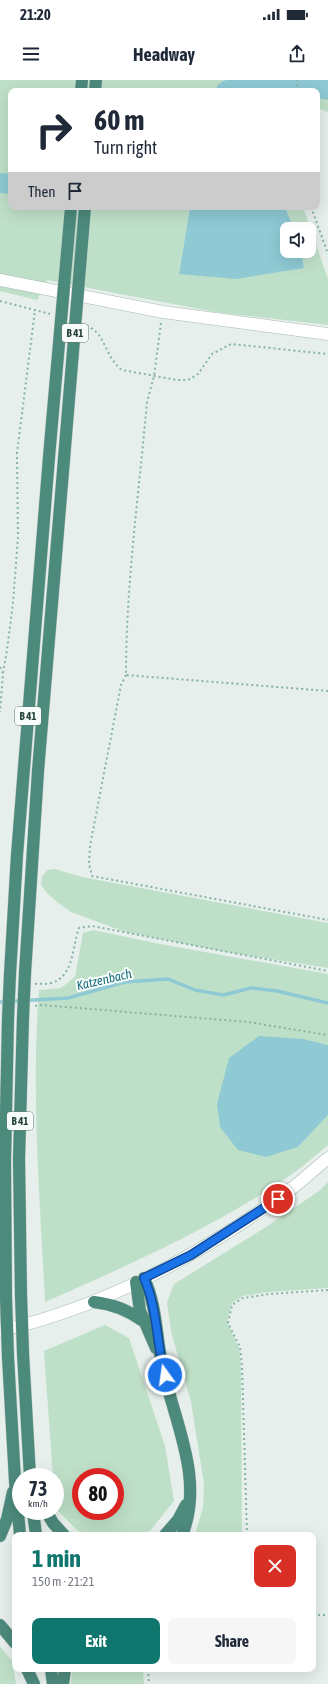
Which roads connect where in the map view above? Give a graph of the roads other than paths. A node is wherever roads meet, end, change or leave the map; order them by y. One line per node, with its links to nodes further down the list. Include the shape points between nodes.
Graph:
1 (71, 210): 11 (highway, B 41, bridge, via 16,855 10,974 5,1160 6,1298)
2 (86, 210): 12 (highway, B 41, bridge, via 37,779 25,1012 20,1159 21,1295)
3 (0, 280): 4 (main road, via 163,312)
4 (328, 334)
5 (328, 1158): 6 (main road, via 290,1190 229,1232 191,1255)
6 (140, 1280): 7 (main road); 8 (highway, via 138,1301); 10 (highway, via 152,1302)
7 (94, 1302): 8 (highway, via 118,1306); 9 (main road)
8 (143, 1321): 10 (highway)
9 (0, 1331)
10 (161, 1360): 13 (highway, via 184,1448)
11 (14, 1468)
12 (30, 1468)
13 (190, 1489): 21 (highway, via 184,1510); 22 (highway, via 189,1512)
14 (12, 1495): 23 (highway, B 41)
15 (19, 1520): 18 (highway, B 41)
16 (34, 1520): 19 (highway)
17 (51, 1520): 20 (highway)
18 (20, 1532)
19 (36, 1532)
20 (61, 1532)
21 (168, 1532)
22 (183, 1532)
23 (0, 1536)
24 (0, 1625): 25 (highway)
25 (12, 1639)
26 (28, 1672): 30 (highway)
27 (36, 1672): 31 (highway)
28 (51, 1672): 32 (highway)
29 (65, 1672): 33 (highway)
30 (34, 1684)
31 (37, 1684)
32 (53, 1684)
33 (63, 1684)

